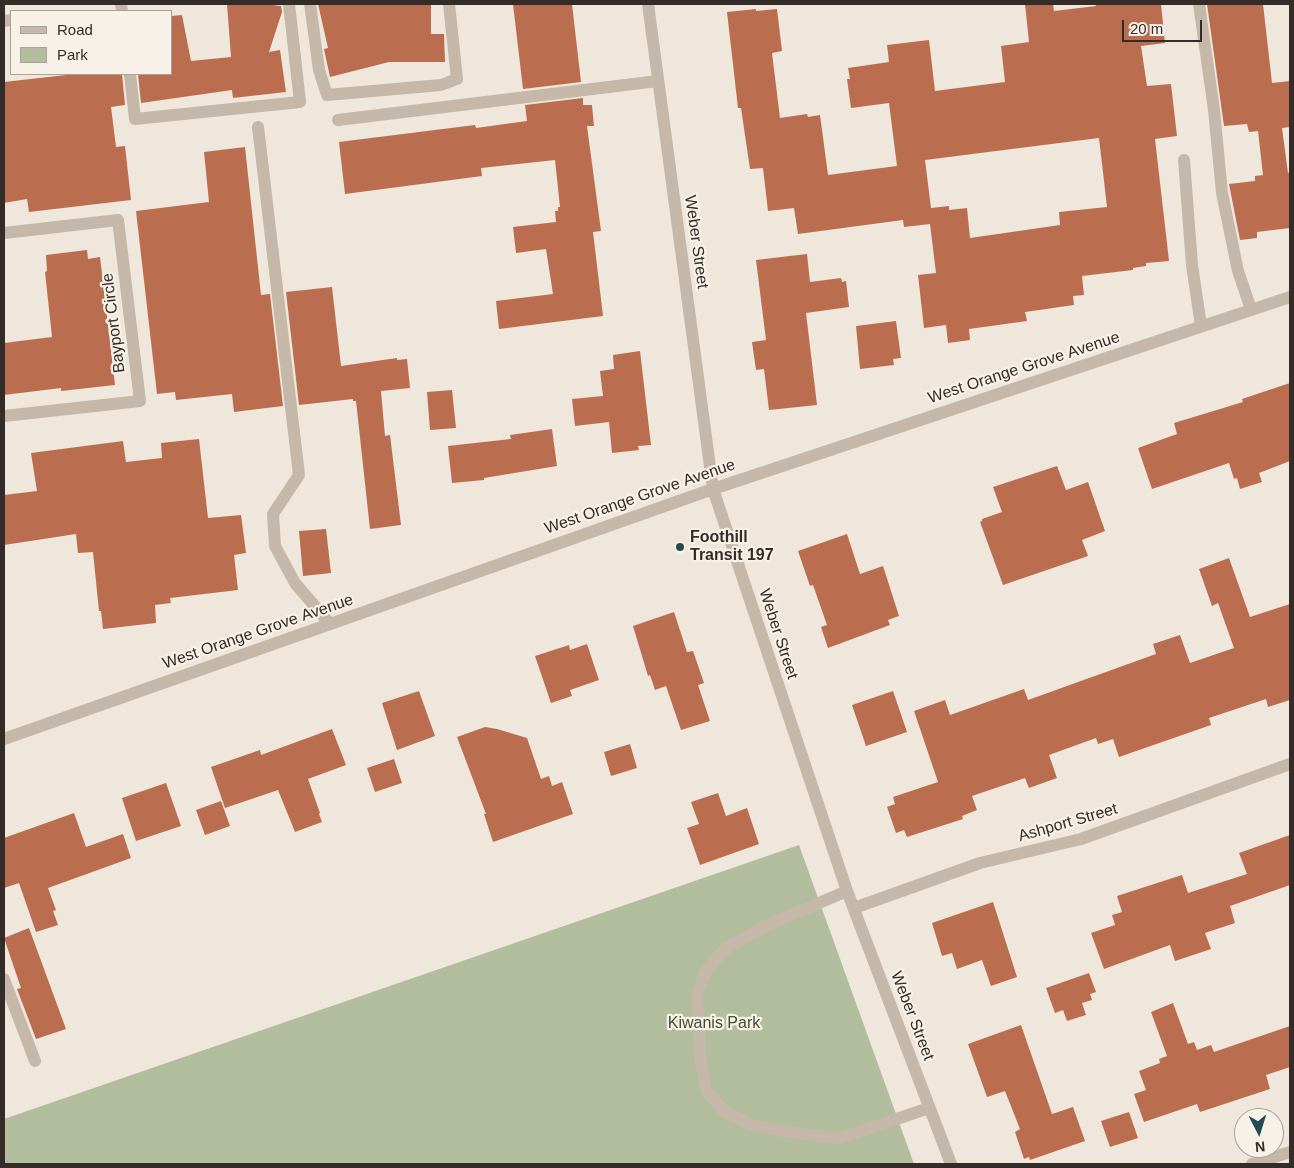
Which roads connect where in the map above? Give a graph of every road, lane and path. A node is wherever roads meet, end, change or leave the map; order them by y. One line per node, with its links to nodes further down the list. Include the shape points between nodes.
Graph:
1 (290, 4): 6 (street, via 300,102 135,119)
2 (310, 4): 3 (street, via 319,70 327,95 441,85 457,79)
3 (449, 4)
4 (648, 4): 7 (street, Weber Street)
5 (1199, 4): 13 (street, via 1222,193 1238,271)
6 (130, 75)
7 (658, 82): 8 (street); 16 (street, Weber Street)
8 (338, 120)
9 (258, 127): 17 (street, via 299,475 273,514 275,546 295,583)
10 (1184, 160): 14 (street, via 1192,265)
11 (4, 233): 15 (street, Bayport Circle, via 118,220 140,401)
12 (1290, 296): 13 (street, West Orange Grove Avenue)
13 (1251, 310): 14 (street, West Orange Grove Avenue)
14 (1201, 326): 16 (street, West Orange Grove Avenue)
15 (4, 416)
16 (713, 488): 17 (street, West Orange Grove Avenue); 20 (street, Weber Street)
17 (330, 624): 18 (street, West Orange Grove Avenue)
18 (4, 739)
19 (1290, 764): 21 (street, Ashport Street, via 1081,839 980,863)
20 (847, 891): 21 (street, Weber Street); 24 (street, via 756,931 725,949 706,970 697,996 700,1054 706,1090 724,1111 754,1126 841,1138)
21 (854, 908): 24 (street, Weber Street)
22 (4, 978): 23 (street)
23 (35, 1061)
24 (929, 1108): 26 (street, Weber Street)
25 (1290, 1152): 27 (street)
26 (951, 1164)
27 (1252, 1164)

